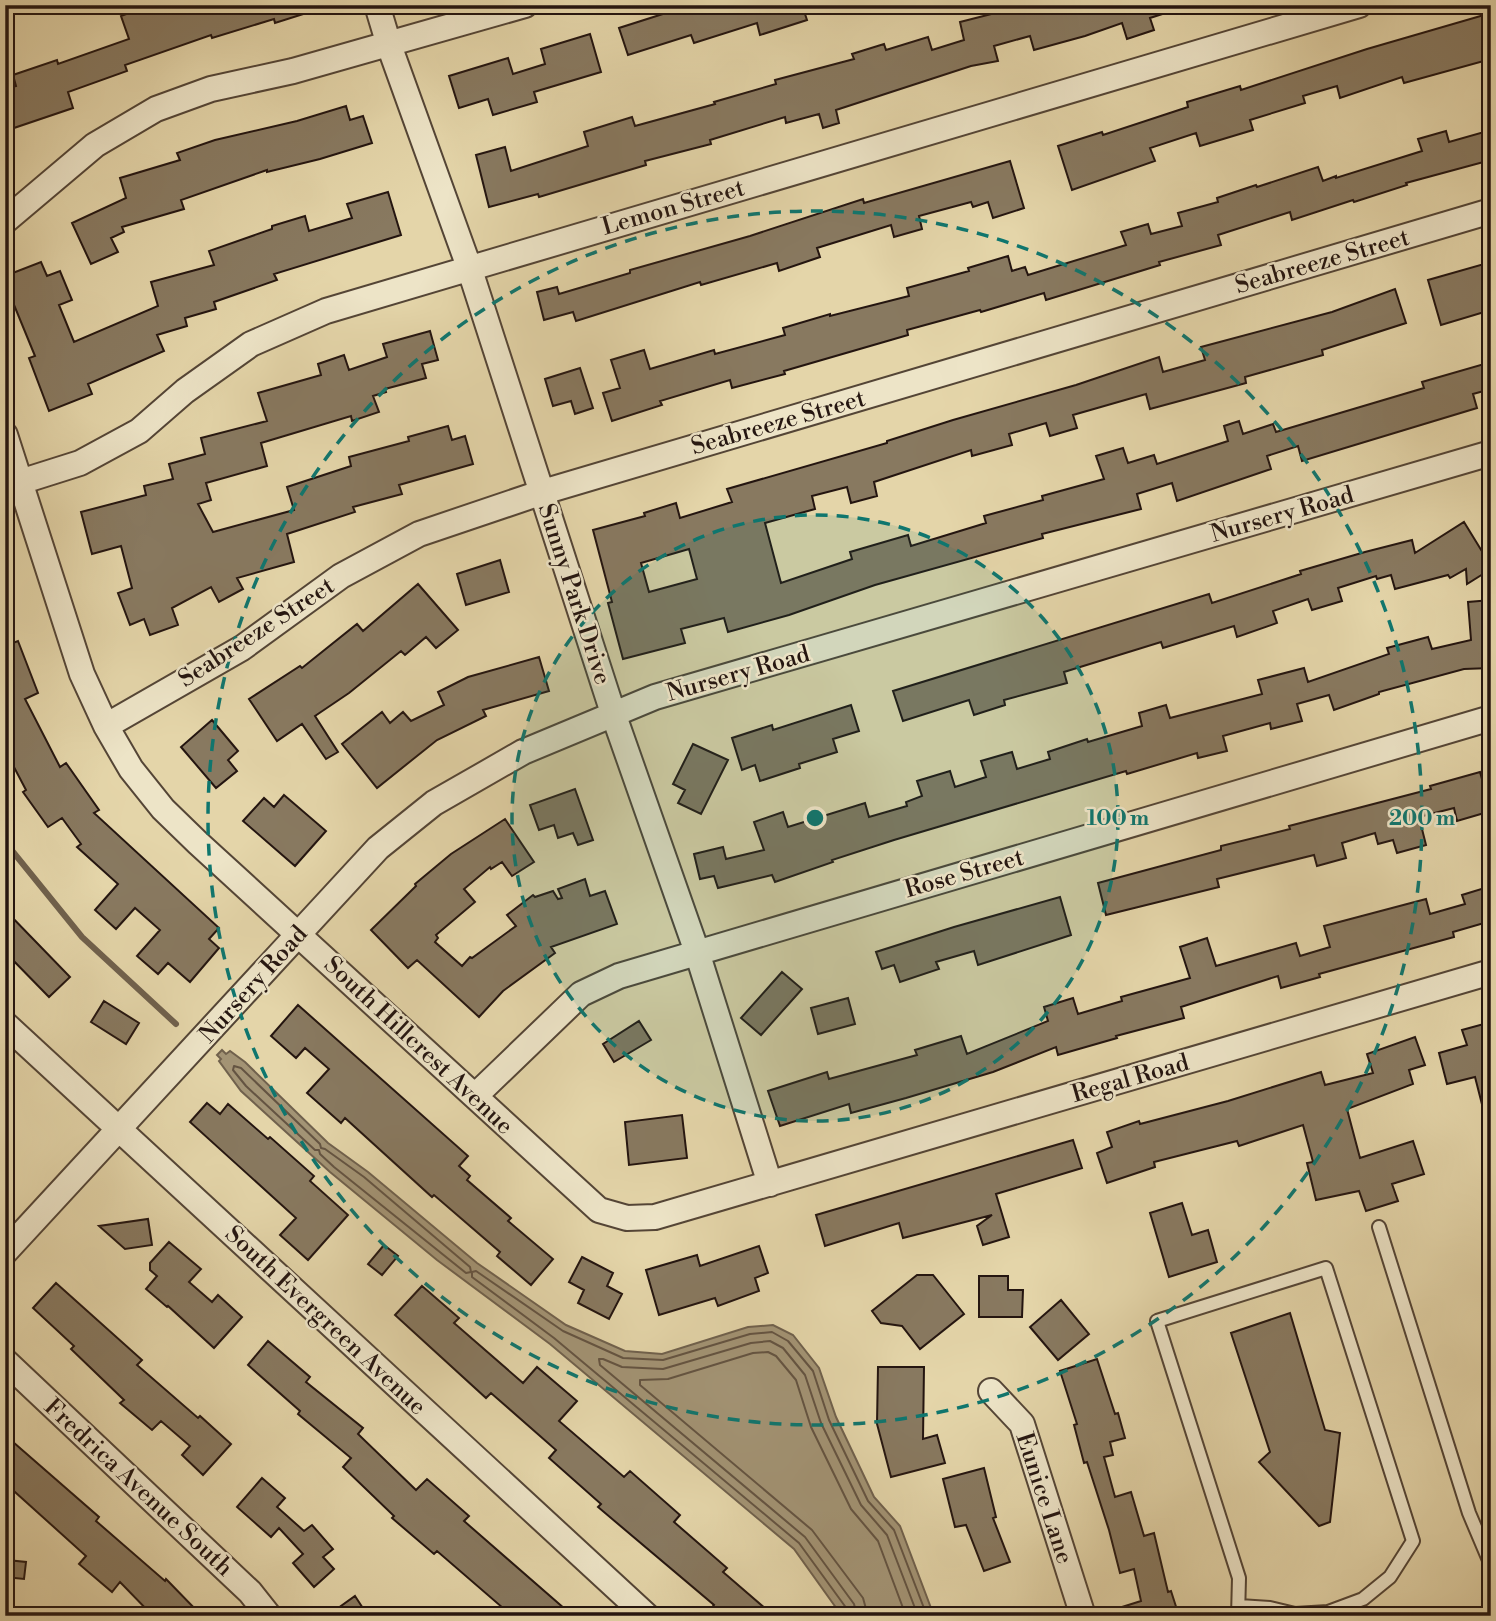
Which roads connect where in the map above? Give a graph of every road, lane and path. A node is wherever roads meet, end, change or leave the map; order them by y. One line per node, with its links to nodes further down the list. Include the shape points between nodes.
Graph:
1 (377, 5): 4 (street, Sunny Park Drive)
2 (525, 5): 4 (street)
3 (1359, 5): 7 (street, Lemon Street)
4 (389, 45): 6 (street, via 211,89 156,109 95,145); 7 (street, Sunny Park Drive)
5 (1491, 211): 11 (street, Seabreeze Street)
6 (5, 220)
7 (469, 267): 10 (street, Lemon Street, via 327,311 251,344 139,431 80,463); 11 (street, Sunny Park Drive)
8 (5, 435): 10 (street, South Hillcrest Avenue)
9 (1491, 453): 12 (street, Nursery Road)
10 (20, 482): 14 (street, South Hillcrest Avenue, via 82,674)
11 (543, 492): 12 (street, Sunny Park Drive); 14 (street, Seabreeze Street, via 419,534 341,576 242,648)
12 (613, 713): 15 (street, Nursery Road, via 523,752 434,803 378,848); 16 (street, Sunny Park Drive)
13 (1491, 718): 16 (street, Rose Street)
14 (106, 726): 15 (street, South Hillcrest Avenue, via 131,769 163,809)
15 (298, 933): 19 (street, South Hillcrest Avenue); 20 (street, Nursery Road)
16 (697, 952): 19 (street, Rose Street, via 619,976 581,994); 21 (street, Sunny Park Drive)
17 (1491, 972): 21 (street, Regal Road)
18 (5, 1024): 20 (street, South Evergreen Avenue)
19 (475, 1096): 21 (street, South Hillcrest Avenue, via 599,1210 626,1219 655,1217)
20 (120, 1129): 23 (street, Nursery Road); 30 (street, South Evergreen Avenue)
21 (770, 1184)
22 (1379, 1227): 26 (lane, via 1440,1423)
23 (5, 1252)
24 (5, 1361): 29 (street, Fredrica Avenue South, via 250,1592)
25 (991, 1391): 31 (street, Eunice Lane, via 1022,1424)
26 (1485, 1538): 27 (lane)
27 (1491, 1565)
28 (1238, 1611): 28 (lane, via 1239,1578 1157,1321 1326,1268 1413,1541 1390,1577 1363,1599 1328,1612)
29 (269, 1616)
30 (647, 1616)
31 (1083, 1616)

